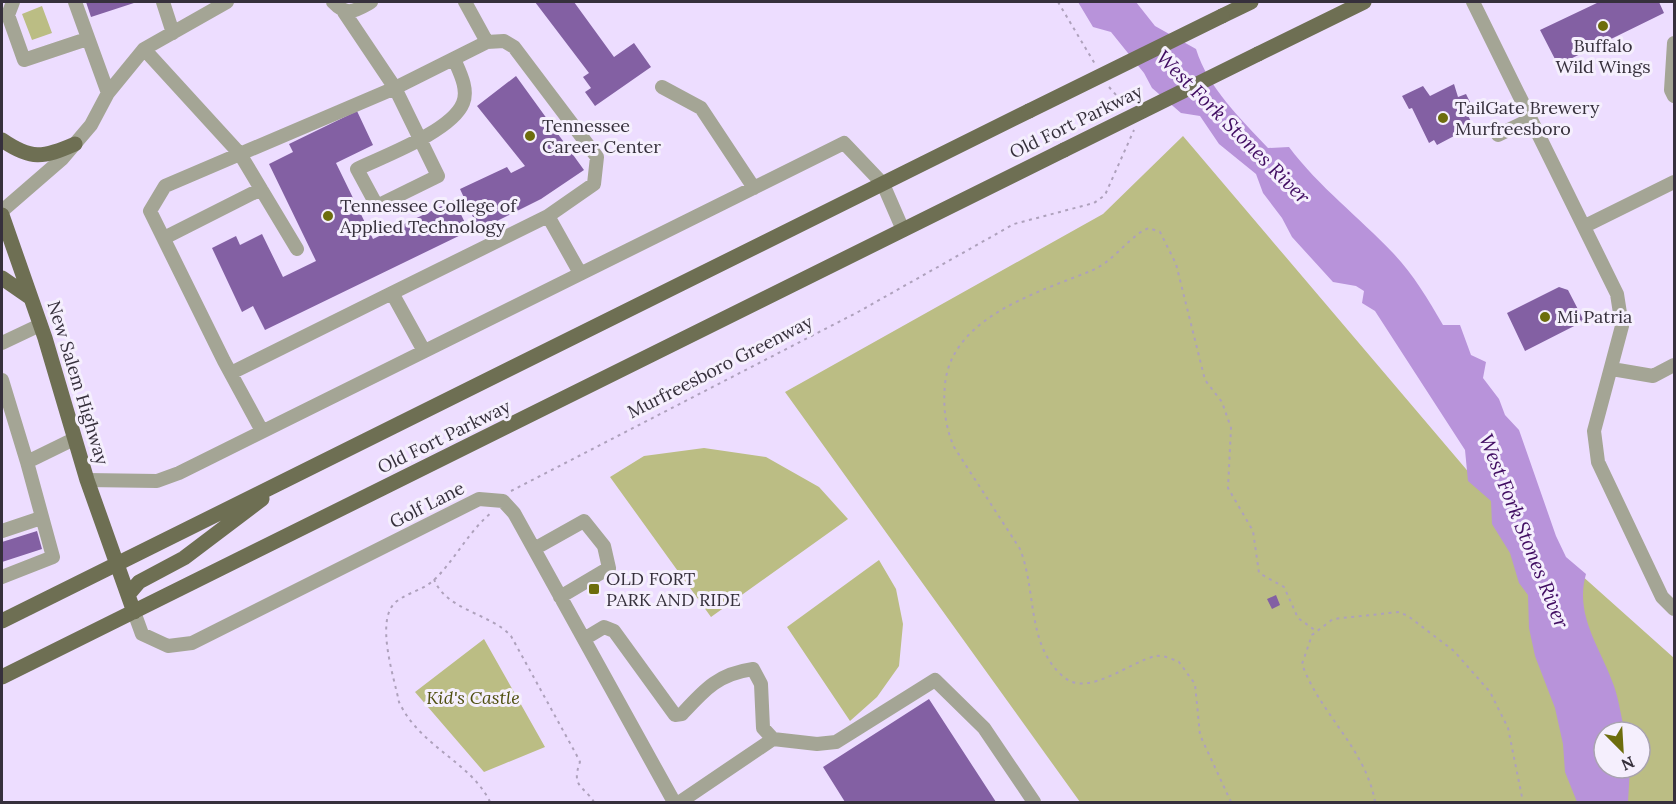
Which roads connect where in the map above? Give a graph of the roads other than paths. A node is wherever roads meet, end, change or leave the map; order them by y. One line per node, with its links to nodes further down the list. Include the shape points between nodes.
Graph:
1 (13, 2): 13 (street, via 8,15 24,60)
2 (75, 2): 13 (street)
3 (163, 2): 12 (street)
4 (227, 2): 12 (street)
5 (333, 2): 11 (street)
6 (370, 2): 11 (street, via 351,13)
7 (465, 2): 14 (street)
8 (1251, 2): 29 (main road, Old Fort Parkway, bridge)
9 (1364, 2): 36 (main road, Old Fort Parkway, bridge)
10 (1473, 2): 22 (street)
11 (344, 12): 19 (street)
12 (173, 33): 16 (street)
13 (87, 39): 20 (street)
14 (487, 42): 17 (street); 34 (street, via 504,41 514,47 597,157 594,184)
15 (1674, 43): 21 (street)
16 (144, 49): 20 (street); 27 (street)
17 (454, 58): 19 (street); 24 (street, via 465,86 464,102 454,117)
18 (662, 87): 30 (street, via 701,108)
19 (395, 88): 24 (street); 27 (street)
20 (108, 93): 26 (street, via 91,125)
21 (1674, 96)
22 (1531, 119): 23 (street); 35 (street)
23 (1498, 135)
24 (421, 138): 24 (street, via 438,176 377,206 357,169)
25 (2, 140): 26 (main road, via 31,156 50,154)
26 (75, 144): 32 (street)
27 (240, 154): 31 (street); 37 (street, via 165,186 150,211)
28 (1674, 182): 35 (street)
29 (883, 184): 30 (street, via 844,143); 36 (street); 53 (main road, Old Fort Parkway)
30 (754, 188): 39 (street)
31 (261, 189): 37 (street); 38 (street)
32 (2, 211)
33 (2, 215): 42 (main road, New Salem Highway)
34 (548, 216): 39 (street); 41 (street)
35 (1585, 226): 47 (street, via 1617,294 1622,326)
36 (903, 230): 63 (main road, Old Fort Parkway)
37 (164, 238): 48 (street)
38 (297, 249)
39 (580, 273): 45 (street)
40 (2, 278): 42 (main road)
41 (392, 293): 45 (street); 48 (street)
42 (31, 298): 43 (main road, New Salem Highway)
43 (40, 325): 44 (street); 51 (main road, New Salem Highway)
44 (2, 343)
45 (424, 351): 50 (street)
46 (1674, 365): 47 (street, via 1653,376)
47 (1612, 369): 62 (street, via 1594,431 1598,462 1662,597)
48 (231, 373): 50 (street)
49 (2, 380): 52 (street)
50 (262, 431): 54 (street, via 157,481)
51 (74, 439): 52 (street); 54 (main road, New Salem Highway)
52 (27, 462): 55 (street)
53 (290, 478): 58 (main road, Old Fort Parkway); 60 (main road, via 192,552 139,582)
54 (87, 480): 58 (main road, New Salem Highway)
55 (41, 518): 56 (street); 59 (street, via 53,557)
56 (2, 531)
57 (534, 549): 61 (street); 61 (street, via 584,520 604,546 609,568); 63 (street, Golf Lane, via 503,501 479,499 192,643 168,646 142,634)
58 (116, 563): 60 (main road, New Salem Highway); 64 (main road, Old Fort Parkway)
59 (2, 578)
60 (128, 595): 63 (main road, New Salem Highway)
61 (560, 597): 65 (street)
62 (1674, 609)
63 (134, 612): 66 (main road, Old Fort Parkway)
64 (2, 621)
65 (584, 639): 67 (street, via 604,627 614,631 675,715 682,714 713,682 732,672 753,669 761,684 763,728); 68 (street)
66 (2, 677)
67 (773, 739): 69 (street); 70 (street, via 836,742 935,680 984,728)
68 (674, 802)
69 (680, 802)
70 (1034, 802)

